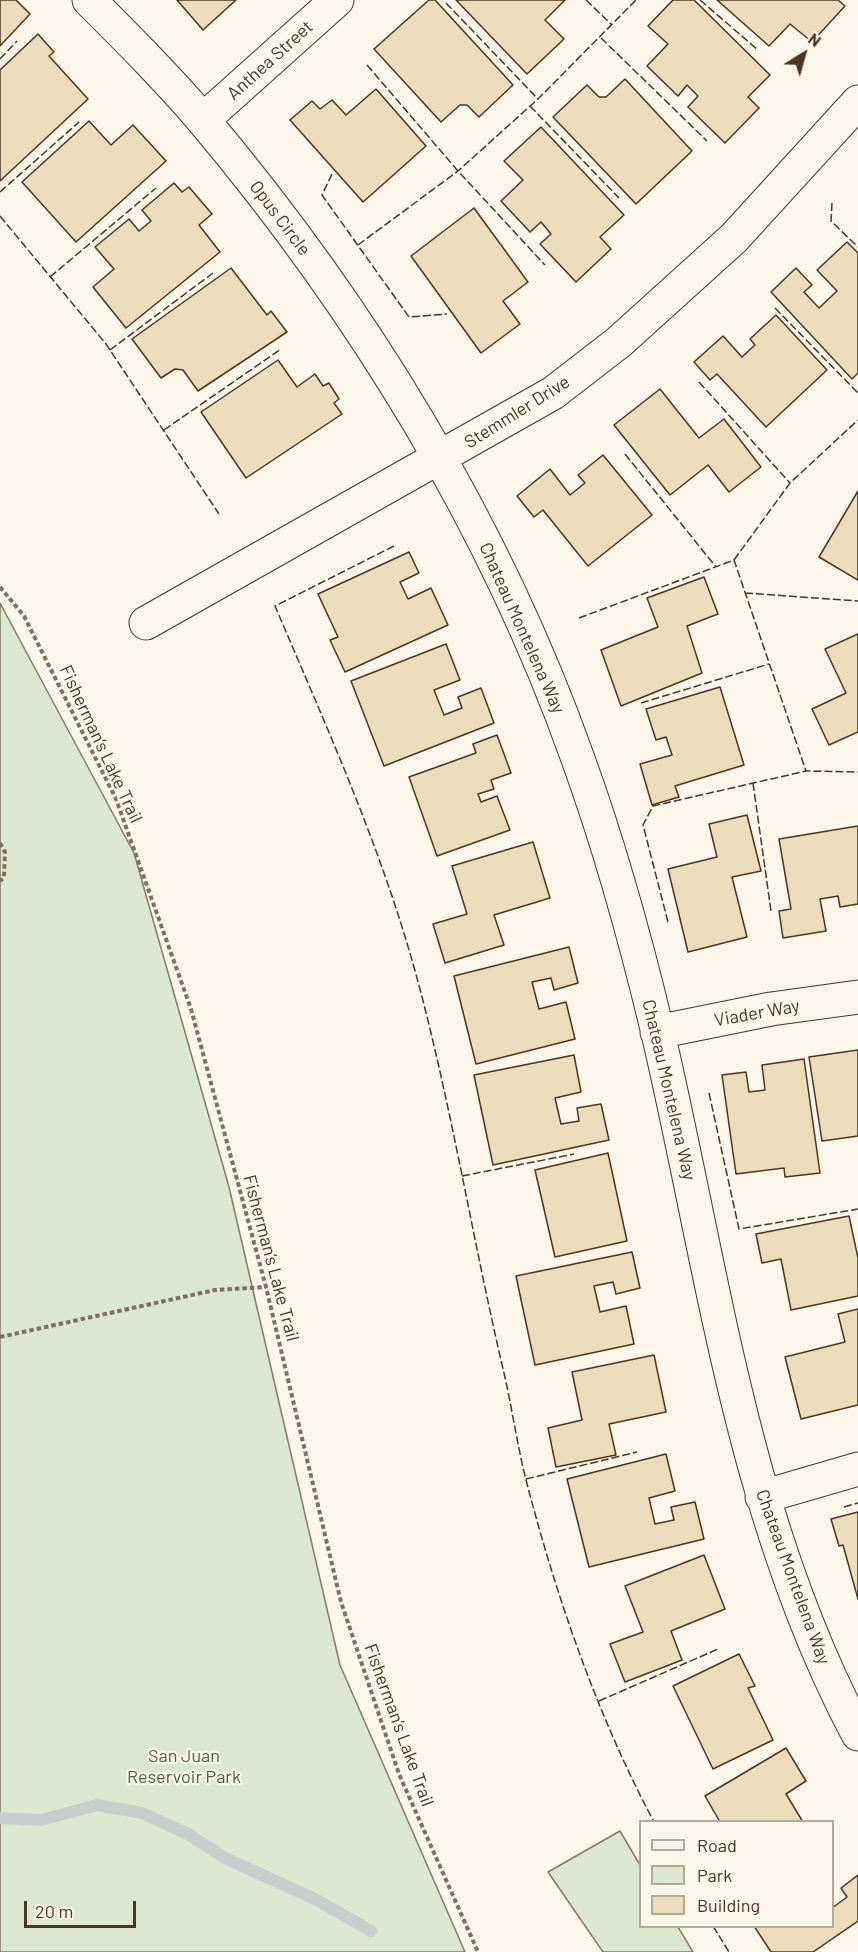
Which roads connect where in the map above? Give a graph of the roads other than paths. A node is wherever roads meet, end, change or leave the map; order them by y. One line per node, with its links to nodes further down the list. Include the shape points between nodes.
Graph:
1 (89, 0): 4 (street, Opus Circle)
2 (337, 0): 4 (street, Anthea Street)
3 (858, 102): 5 (street, Stemmler Drive, via 734,238 619,342 553,393)
4 (203, 120): 5 (street, Opus Circle, via 286,223 369,340)
5 (441, 459): 6 (street, Stemmler Drive); 8 (street, Chateau Montelena Way, via 524,624 577,756 623,893)
6 (146, 623)
7 (858, 998): 8 (street, Viader Way, via 771,1009)
8 (657, 1032): 10 (street, Chateau Montelena Way)
9 (858, 1469): 10 (street)
10 (762, 1497): 11 (street, Chateau Montelena Way, via 807,1624)
11 (858, 1734)

